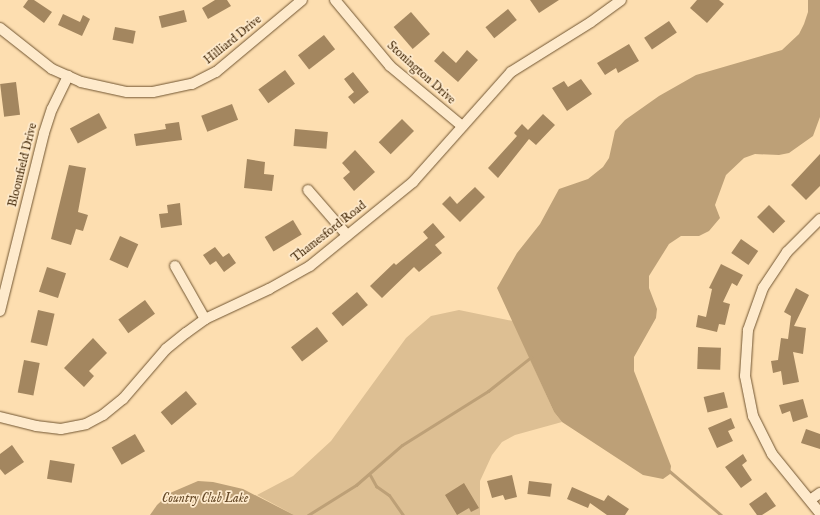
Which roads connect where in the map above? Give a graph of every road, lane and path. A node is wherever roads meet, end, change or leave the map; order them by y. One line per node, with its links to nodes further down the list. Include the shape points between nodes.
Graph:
1 (302, 0): 5 (street, Hilliard Drive, via 231,61 192,84 153,92 127,92 93,86)
2 (335, 0): 6 (street, Stonington Drive, via 390,66)
3 (621, 0): 6 (street, Thamesford Road, via 511,72)
4 (0, 28): 5 (street, Hilliard Drive, via 52,69)
5 (68, 76): 11 (street, Bloomfield Drive, via 44,133)
6 (462, 126): 9 (street, Thamesford Road, via 413,182)
7 (308, 190): 9 (street)
8 (818, 225): 15 (street, via 787,252 763,288 748,330 745,376 749,401 760,433 772,454)
9 (347, 234): 12 (street, Thamesford Road, via 310,266)
10 (175, 266): 12 (street)
11 (0, 311)
12 (206, 319): 13 (street, Thamesford Road, via 166,349 114,408 86,424 48,428)
13 (0, 417)
14 (820, 493): 15 (street)
15 (810, 500): 16 (street)
16 (820, 513)

